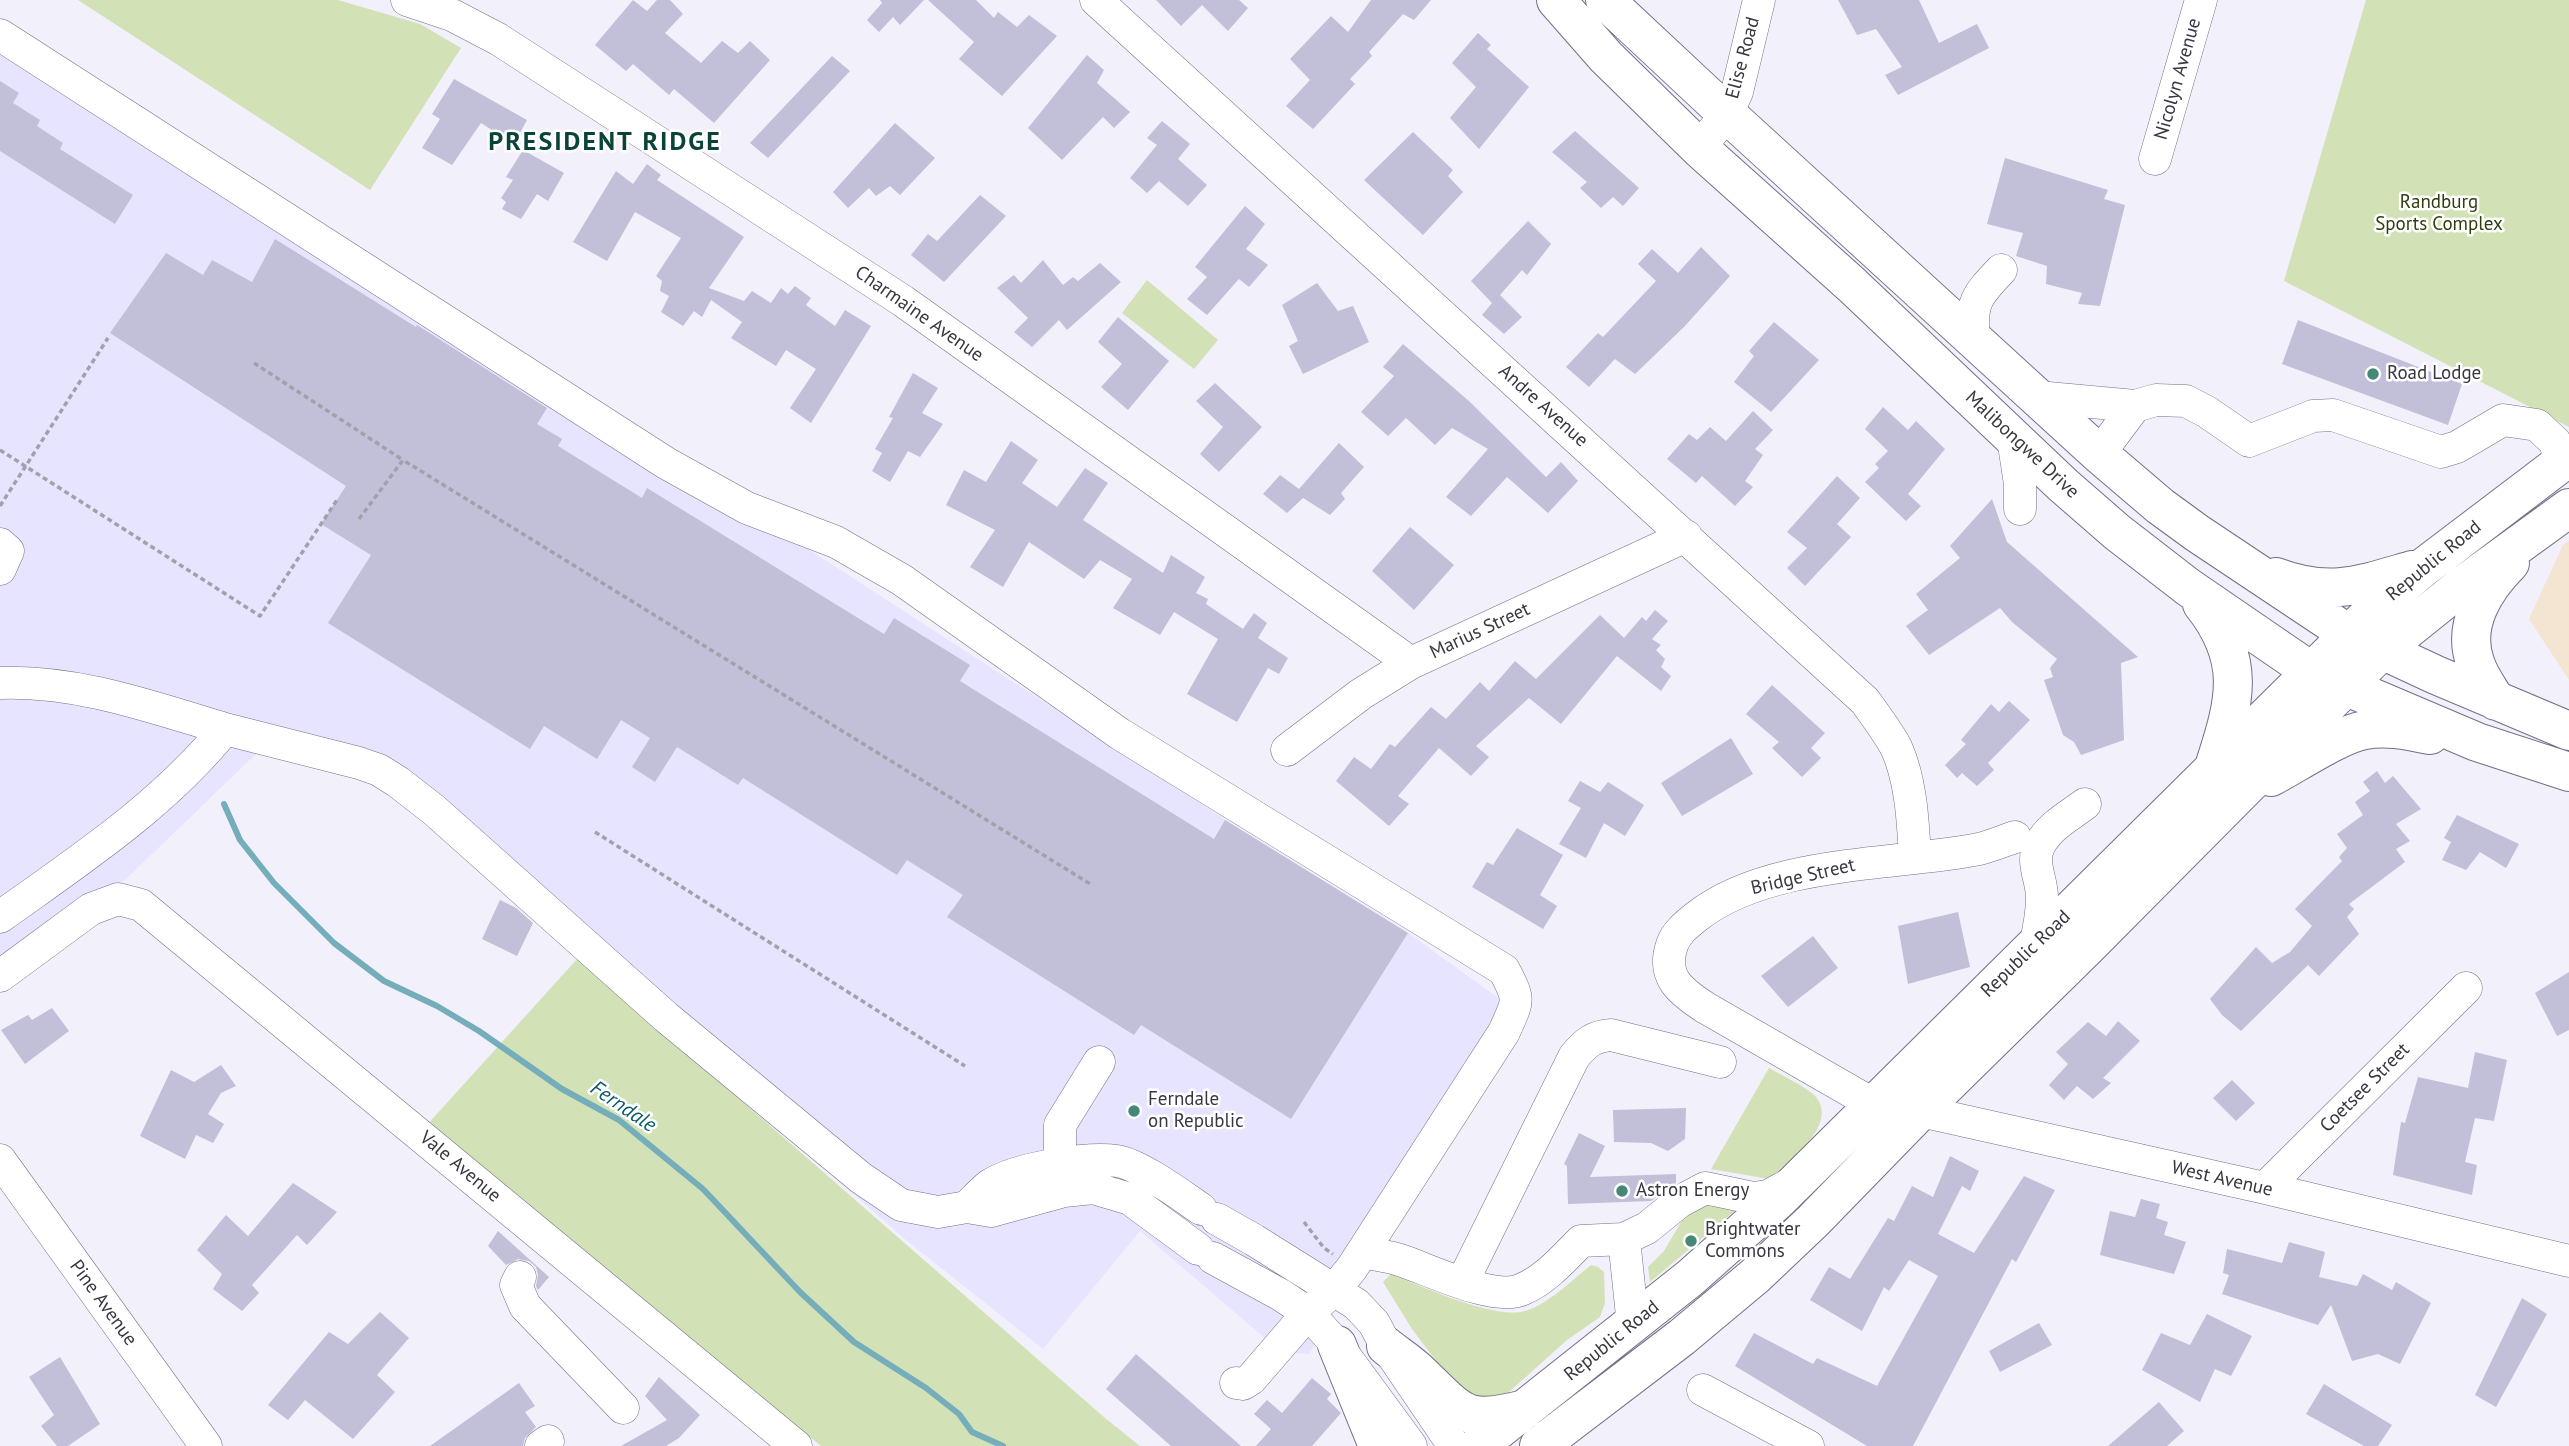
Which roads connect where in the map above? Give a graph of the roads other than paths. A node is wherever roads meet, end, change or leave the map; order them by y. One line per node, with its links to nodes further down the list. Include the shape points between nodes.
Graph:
1 (407, 0): 25 (street, Charmaine Avenue, via 452,15 498,39 902,301)
2 (1096, 0): 18 (street, Andre Avenue)
3 (1556, 0): 9 (main road, Malibongwe Drive, via 1606,57)
4 (1605, 0): 8 (main road)
5 (1759, 0): 8 (street, Elise Road, via 1737,92)
6 (2201, 0): 10 (street, Nicolyn Avenue)
7 (0, 35): 54 (street, via 666,463 747,508 836,542 902,580 1120,734 1504,970 1517,1002 1504,1032)
8 (1727, 114): 9 (street, Elise Road); 11 (main road)
9 (1699, 148): 23 (main road, Malibongwe Drive, via 2063,485)
10 (2155, 159)
11 (1934, 302): 12 (main road); 12 (street, via 1964,289 1985,270 2001,271 1975,303)
12 (1974, 338): 13 (main road)
13 (2037, 397): 14 (street); 15 (main road)
14 (2134, 406): 15 (street); 16 (street, via 2157,400 2186,401 2249,441 2314,416 2333,415 2441,452 2503,420 2537,425)
15 (2099, 454): 20 (main road, via 2160,506)
16 (2565, 460): 21 (main road, Republic Road)
17 (2564, 511): 24 (main road, Republic Road, via 2463,585); 28 (main road, via 2500,573 2476,611 2471,628 2474,662)
18 (1686, 536): 25 (street, Marius Street); 37 (street, Andre Avenue, via 1865,701 1883,726 1905,775)
19 (0, 544): 22 (street, via 8,551)
20 (2241, 563): 21 (main road, via 2318,588 2354,587); 24 (main road)
21 (2424, 567): 24 (main road, Republic Road, via 2380,604)
22 (0, 569)
23 (2188, 587): 26 (main road, Malibongwe Drive); 34 (main road, via 2214,619 2232,660)
24 (2366, 643): 26 (main road, Republic Road); 28 (main road)
25 (1411, 663): 32 (street, Marius Street)
26 (2329, 679): 31 (main road, Malibongwe Drive); 34 (main road, Republic Road)
27 (0, 683): 29 (street, via 63,686)
28 (2496, 701): 30 (main road)
29 (225, 729): 40 (street, via 197,763 117,834); 52 (street, via 389,775 666,1017 879,1192 918,1209 938,1212)
30 (2569, 731)
31 (2477, 742): 33 (main road, Malibongwe Drive); 34 (main road, via 2395,729 2364,730)
32 (1287, 750)
33 (2569, 772)
34 (2227, 781): 38 (main road, Republic Road); 47 (main road, Republic Road)
35 (2085, 804): 39 (street, via 2054,827 2039,846 2035,866)
36 (2015, 836): 37 (street, Bridge Street, via 1981,848)
37 (1915, 856): 46 (street, Bridge Street, via 1833,867 1745,891 1708,907 1687,924 1674,939 1667,960 1673,979 1686,995)
38 (2101, 880): 39 (street, via 2053,890); 41 (main road, Republic Road)
39 (2041, 881): 41 (street, via 2041,920)
40 (0, 917)
41 (2035, 946): 46 (main road, Republic Road)
42 (0, 976): 55 (street, Vale Avenue, via 92,909 118,899 141,905)
43 (2466, 988): 51 (street, Coetsee Street)
44 (1099, 1062): 49 (street, via 1059,1125)
45 (1720, 1062): 57 (street, via 1611,1035 1597,1036 1582,1046)
46 (1873, 1104): 47 (street, West Avenue); 50 (main road, Republic Road)
47 (1920, 1111): 51 (street, West Avenue); 74 (main road, Republic Road, via 1755,1276)
48 (0, 1160): 68 (street, Pine Avenue)
49 (1060, 1163): 52 (street, via 990,1185); 58 (street, via 1118,1161 1165,1184)
50 (1802, 1177): 53 (street, via 1768,1196 1753,1198 1705,1188); 60 (main road, Republic Road)
51 (2265, 1188): 56 (street, West Avenue)
52 (967, 1207): 59 (street, via 991,1211 1063,1191 1093,1188 1130,1199 1206,1253)
53 (1624, 1239): 57 (street, via 1581,1241 1547,1274 1521,1291 1504,1293); 60 (street)
54 (1348, 1253): 57 (street, via 1397,1258); 58 (street)
55 (535, 1261): 65 (street, via 516,1285 525,1306); 69 (street, Vale Avenue)
56 (2569, 1261)
57 (1462, 1283)
58 (1334, 1290): 59 (street); 62 (street, via 1374,1323)
59 (1308, 1313): 61 (street); 63 (street, via 1251,1379)
60 (1633, 1325): 66 (main road, Republic Road)
61 (1337, 1345): 70 (main road); 71 (street)
62 (1386, 1346): 66 (main road, via 1455,1408 1472,1415 1497,1416); 72 (street)
63 (1236, 1382)
64 (1703, 1390): 67 (street)
65 (622, 1408)
66 (1525, 1409): 73 (main road, Republic Road)
67 (1763, 1435): 75 (street)
68 (206, 1446)
69 (796, 1446)
70 (1378, 1446)
71 (1411, 1446)
72 (1454, 1446)
73 (1478, 1446)
74 (1539, 1446)
75 (1808, 1446)

